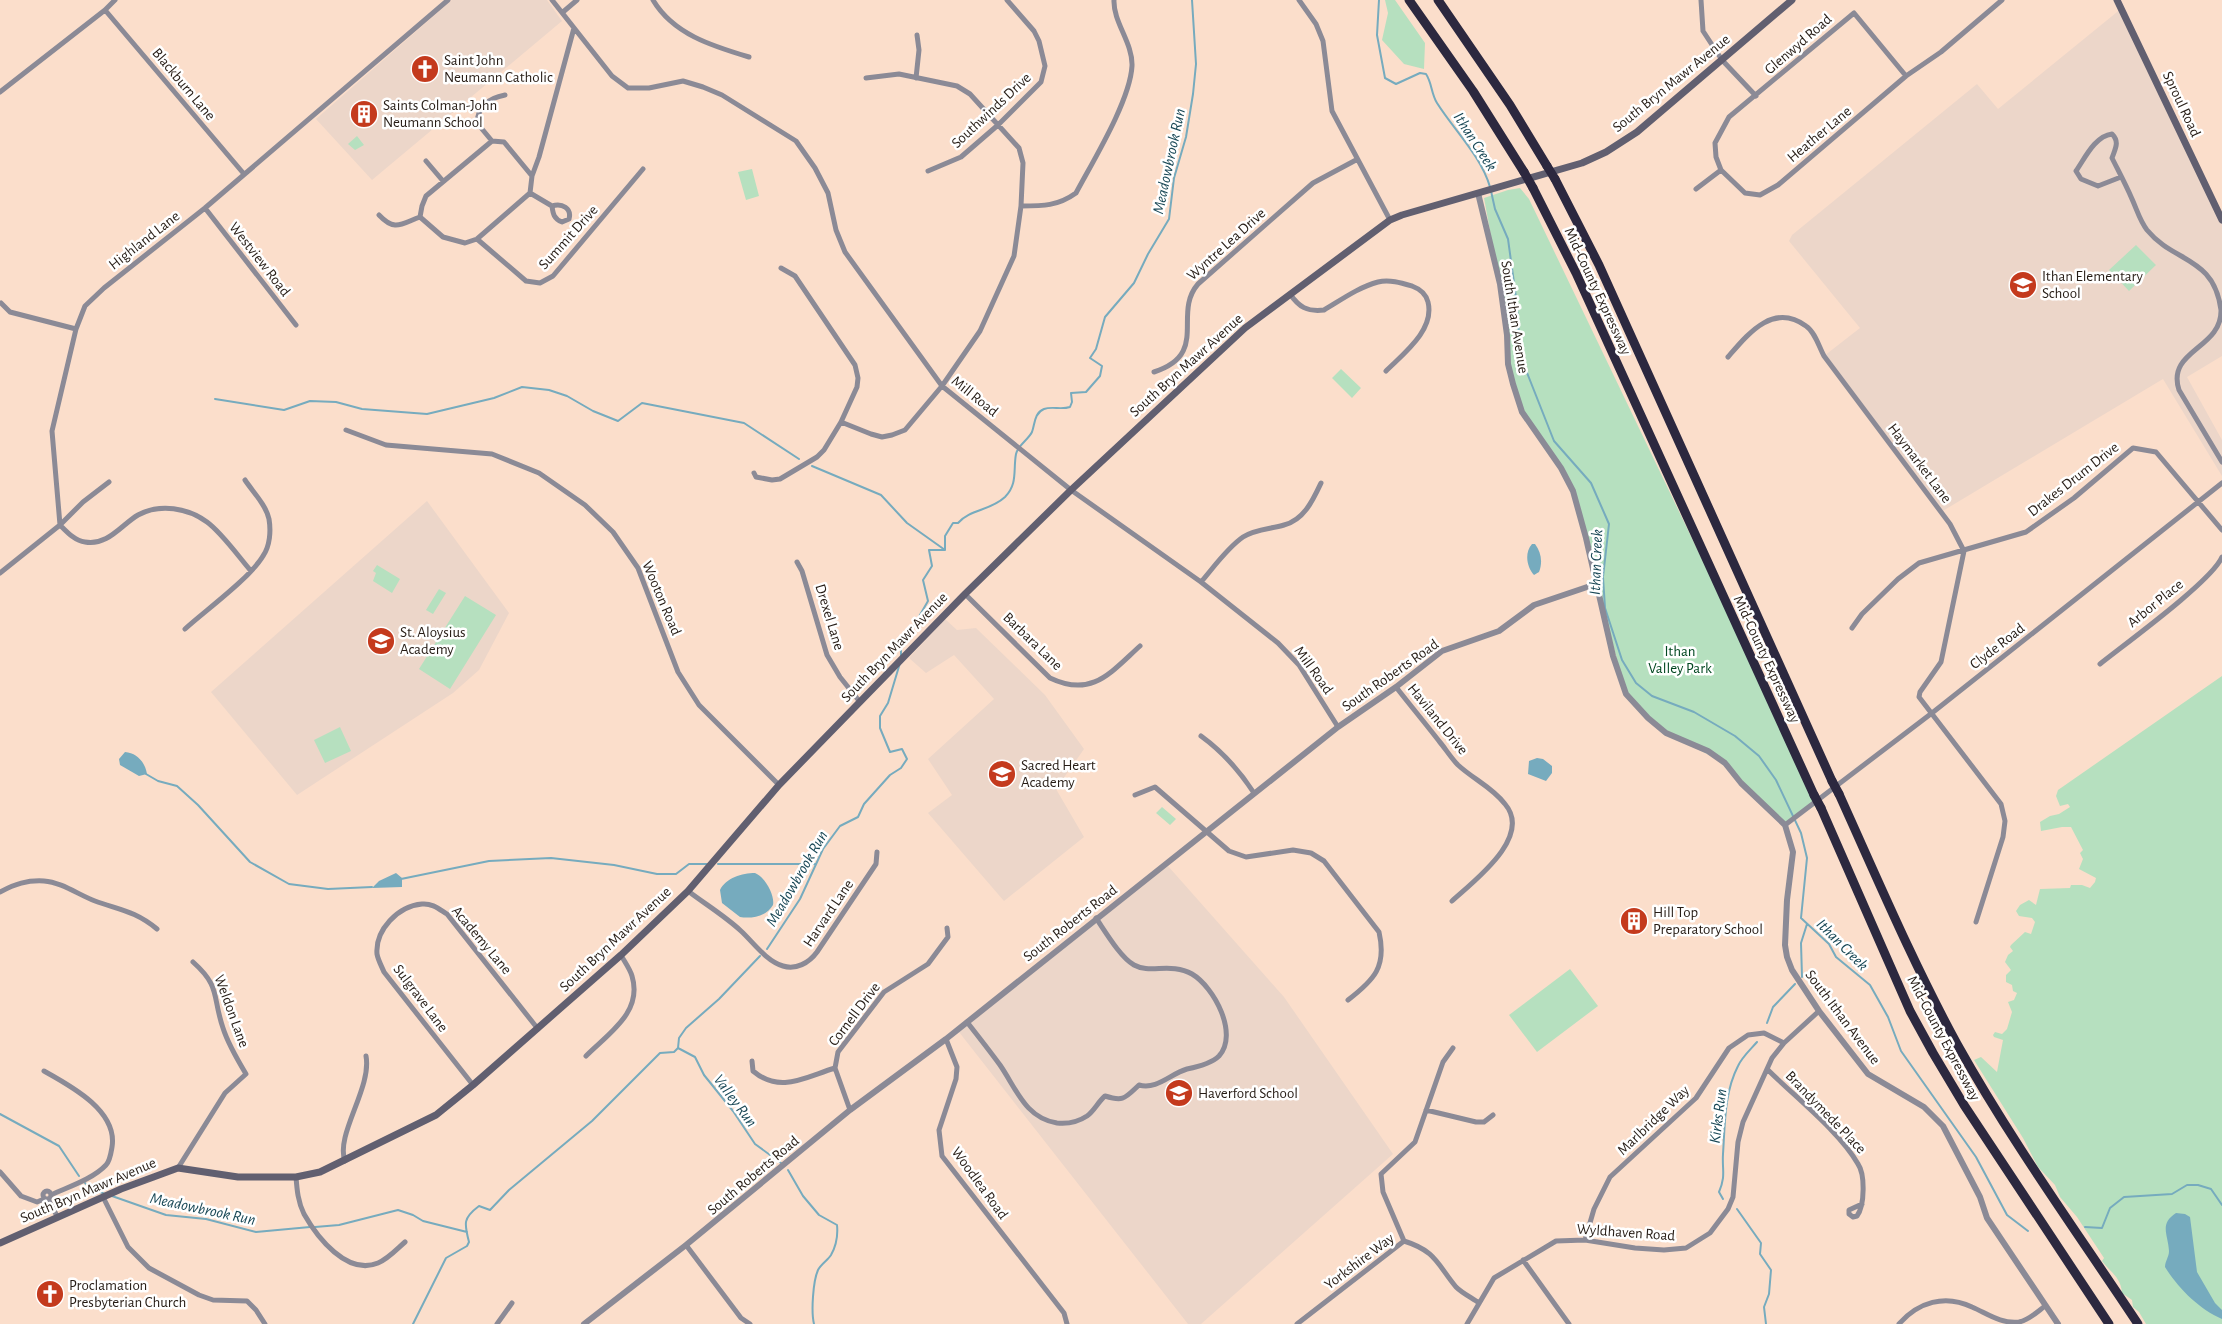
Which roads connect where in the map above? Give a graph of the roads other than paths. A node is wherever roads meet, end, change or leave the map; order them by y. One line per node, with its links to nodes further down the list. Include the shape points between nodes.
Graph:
1 (115, 0): 15 (street)
2 (448, 0): 34 (street, Highland Lane)
3 (552, 0): 16 (street)
4 (577, 0): 16 (street)
5 (653, 0): 19 (street, via 670,22 686,32 716,47)
6 (1007, 0): 27 (street, Southwinds Drive, via 1034,31 1045,66 1036,89)
7 (1114, 0): 42 (street, via 1130,48 1132,66 1123,102 1076,193 1049,206)
8 (1300, 0): 29 (street, via 1323,41 1332,111)
9 (1410, 0): 147 (highway, Mid-County Expressway, bridge, via 1524,172 1576,273 1821,808 1910,1011 1964,1105)
10 (1438, 0): 148 (highway, Mid-County Expressway, bridge, via 1510,105 1555,179 1599,265 1928,990 1992,1103)
11 (1700, 0): 20 (street, via 1702,31)
12 (1792, 0): 20 (main road, South Bryn Mawr Avenue)
13 (2002, 0): 21 (street, Heather Lane, via 1941,52)
14 (2117, 0): 47 (main road, Sproul Road)
15 (105, 10): 24 (street); 34 (street, Blackburn Lane)
16 (562, 12): 17 (street)
17 (574, 28): 35 (street); 57 (street, Mill Road, via 612,76 628,88 649,88 683,81 703,87 722,95 796,142 828,193 836,230 845,252)
18 (917, 35): 23 (street)
19 (749, 57)
20 (1722, 60): 26 (street); 40 (main road, South Bryn Mawr Avenue, via 1637,132 1606,152 1582,163)
21 (1906, 76): 26 (street, Glenwyd Road, via 1854,13); 32 (street, Heather Lane, via 1778,185 1760,195 1745,193)
22 (866, 78): 23 (street, via 898,74)
23 (916, 78): 27 (street, via 963,89)
24 (0, 92)
25 (505, 95): 28 (street, via 482,105 478,115 477,123)
26 (1756, 96): 32 (street, Heather Lane, via 1729,117 1715,143 1716,157)
27 (998, 125): 33 (street, Southwinds Drive, via 961,157); 42 (street, via 1019,148 1023,163)
28 (492, 142): 35 (street, via 504,142); 37 (street)
29 (1356, 160): 46 (street); 55 (street, Wyntre Lea Drive, via 1313,183 1198,284 1192,291 1188,338 1182,354 1168,368)
30 (426, 161): 37 (street)
31 (643, 169): 48 (street, Summit Drive, via 572,255 545,281 534,284 526,281)
32 (1722, 170): 38 (street)
33 (928, 171)
34 (244, 174): 43 (street, Highland Lane)
35 (532, 176): 39 (street)
36 (2121, 177): 36 (street, via 2112,158 2117,144 2112,134 2099,139 2076,171 2081,178 2098,186); 60 (street, via 2142,224 2158,242 2204,270 2219,300 2222,319 2219,329 2183,361 2177,381 2179,390)
37 (443, 181): 45 (street, via 426,196)
38 (1696, 189)
39 (530, 193): 41 (street); 48 (street)
40 (1478, 193): 46 (main road, South Bryn Mawr Avenue); 76 (street, South Ithan Avenue, via 1500,284 1513,384 1522,412 1573,491)
41 (552, 206)
42 (1021, 206): 57 (street, via 1014,256 980,331)
43 (205, 208): 52 (street, Westview Road); 53 (street, Highland Lane, via 104,288 85,306)
44 (379, 215): 45 (street, via 388,224 396,226)
45 (420, 217): 48 (street, via 443,237 465,244)
46 (1390, 220): 50 (main road, South Bryn Mawr Avenue)
47 (2222, 220)
48 (477, 239)
49 (781, 268): 58 (street, via 795,276 855,365 857,387)
50 (1290, 294): 56 (street, via 1298,305 1316,311 1380,281 1415,287 1424,294 1428,306 1426,323 1415,342); 66 (main road, South Bryn Mawr Avenue, via 1245,328)
51 (1, 303): 53 (street, via 10,312)
52 (296, 325)
53 (76, 329): 68 (street, Highland Lane, via 52,431)
54 (1728, 357): 70 (street, Haymarket Lane, via 1760,324 1789,318 1807,326 1824,356 1950,524)
55 (1154, 372)
56 (1386, 372)
57 (942, 386): 58 (street, via 904,430 892,435 876,435); 66 (street, Mill Road)
58 (841, 422): 61 (street, via 824,450 788,475 772,480 756,478)
59 (346, 430): 87 (street, Wooton Road, via 386,445 492,454 539,473 585,505 613,532 638,568 678,672 699,705)
60 (2222, 462)
61 (754, 473)
62 (245, 480): 73 (street, via 266,509 270,527 267,548)
63 (109, 482): 68 (street)
64 (1321, 483): 75 (street, via 1309,507 1297,519 1244,536)
65 (2222, 483): 67 (street, Clyde Road)
66 (1071, 490): 75 (street, Mill Road); 77 (main road, South Bryn Mawr Avenue)
67 (2199, 502): 69 (street); 70 (street, Drakes Drum Drive, via 2156,452 2133,448 2074,498 2026,532); 84 (street, Clyde Road)
68 (60, 525): 73 (street, via 74,538 97,542 109,538 150,510 177,508 210,524); 74 (street)
69 (2222, 530)
70 (1964, 551): 78 (street, Drakes Drum Drive, via 1919,563 1883,593); 84 (street, via 1940,662 1919,697)
71 (2222, 557): 81 (street, Arbor Place, via 2219,565 2189,592)
72 (797, 562): 83 (street, Drexel Lane, via 827,654)
73 (251, 571): 79 (street)
74 (0, 573)
75 (1201, 582): 85 (street, Mill Road, via 1278,643 1299,665)
76 (1596, 584): 82 (street, South Roberts Road, via 1534,605 1499,631 1442,651); 90 (street, South Ithan Avenue, via 1613,656 1626,694 1666,733 1708,751 1725,763 1741,783)
77 (965, 594): 80 (street, Barbara Lane, via 1050,678 1062,684 1088,686 1101,680); 83 (main road, South Bryn Mawr Avenue)
78 (1852, 628)
79 (185, 629)
80 (1140, 646)
81 (2100, 664)
82 (1396, 687): 85 (street, South Roberts Road); 95 (street, Haviland Drive, via 1458,764 1491,789 1506,805 1510,815 1509,841 1500,855)
83 (860, 702): 87 (main road, South Bryn Mawr Avenue)
84 (1932, 713): 90 (street, Clyde Road); 98 (street, via 2001,804 2005,821)
85 (1338, 726): 88 (street, South Roberts Road)
86 (1201, 736): 88 (street, via 1238,770)
87 (779, 785): 93 (main road, South Bryn Mawr Avenue)
88 (1254, 792): 91 (street, South Roberts Road)
89 (1135, 795): 91 (street, via 1155,787)
90 (1785, 824): 104 (street, South Ithan Avenue, via 1792,852 1787,900 1787,957)
91 (1208, 831): 96 (street, South Roberts Road); 103 (street, via 1229,851 1246,857 1293,850 1311,853 1324,861 1379,932 1382,946 1380,967 1369,983)
92 (877, 852): 93 (street, Harvard Lane, via 876,864 817,952 806,963 796,966 773,961 740,930)
93 (688, 891): 101 (main road, South Bryn Mawr Avenue)
94 (0, 892): 100 (street, via 16,883 46,881 124,909)
95 (1452, 901)
96 (1096, 918): 105 (street, South Roberts Road); 105 (street, via 1132,964 1142,969 1177,968 1194,975 1207,986 1219,1003 1226,1033 1220,1056 1173,1074 1153,1086 1139,1085 1123,1099 1105,1096 1086,1117 1059,1123 1036,1116 1019,1098)
97 (391, 919): 106 (street, Academy Lane, via 422,904 435,906 447,914); 116 (street, Sulgrave Lane, via 380,935 377,954 384,972)
98 (1976, 922)
99 (947, 928): 113 (street, Cornell Drive, via 948,937 928,964 884,992 838,1052)
100 (157, 929)
101 (621, 955): 106 (main road, South Bryn Mawr Avenue); 111 (street, via 632,975 635,994 632,1009)
102 (193, 962): 121 (street, Weldon Lane, via 210,980 223,1028 246,1074 225,1093)
103 (1348, 1000)
104 (1819, 1011): 108 (street, Wyldhaven Road); 136 (street, South Ithan Avenue, via 1868,1074 1924,1107 1943,1126 1980,1197 1987,1218)
105 (967, 1022): 107 (street, South Roberts Road)
106 (538, 1028): 116 (main road, South Bryn Mawr Avenue)
107 (946, 1039): 117 (street, South Roberts Road); 141 (street, Woodlea Road, via 957,1067 956,1080 939,1130 942,1156 1064,1313)
108 (1784, 1043): 114 (street, Wyldhaven Road); 128 (street, Marlbridge Way, via 1764,1033 1748,1034 1729,1048 1696,1098 1610,1177 1594,1209)
109 (1452, 1048): 118 (street, via 1443,1062)
110 (366, 1056): 120 (street, via 364,1086 342,1149)
111 (586, 1056)
112 (752, 1061): 113 (street, via 753,1071 771,1083 787,1083)
113 (835, 1068): 117 (street, Cornell Drive)
114 (1767, 1070): 126 (street, Brandymede Place, via 1841,1141 1860,1165); 128 (street, Wyldhaven Road, via 1743,1122 1738,1142 1734,1197 1710,1233 1686,1248 1664,1250)
115 (44, 1071): 125 (street, via 89,1100 111,1128 113,1141 107,1164 98,1172)
116 (473, 1085): 120 (main road, South Bryn Mawr Avenue, via 436,1115)
117 (850, 1110): 132 (street, South Roberts Road)
118 (1426, 1110): 119 (street, via 1476,1122 1484,1122); 129 (street, via 1415,1142 1381,1174 1383,1192)
119 (1493, 1115)
120 (345, 1161): 123 (main road, South Bryn Mawr Avenue, via 320,1172)
121 (178, 1168): 123 (main road, South Bryn Mawr Avenue, via 238,1177); 124 (main road, South Bryn Mawr Avenue)
122 (0, 1172): 125 (street, via 21,1196 37,1202)
123 (296, 1177): 130 (street, via 297,1195 304,1213 337,1254 351,1263 378,1264)
124 (105, 1196): 127 (main road, South Bryn Mawr Avenue); 137 (street, via 128,1247 149,1268 213,1300 247,1301 264,1319)
125 (48, 1198): 127 (street)
126 (1862, 1204)
127 (57, 1216): 131 (main road, South Bryn Mawr Avenue)
128 (1585, 1240): 133 (street, Wyldhaven Road, via 1556,1241)
129 (1404, 1241): 134 (street, Yorkshire Way, via 1422,1246 1458,1288); 142 (street, Yorkshire Way)
130 (405, 1242)
131 (0, 1243)
132 (686, 1246): 139 (street, South Roberts Road); 140 (street, via 741,1318)
133 (1523, 1260): 134 (street, Wyldhaven Road, via 1494,1278); 144 (street)
134 (1479, 1302): 143 (street, Wyldhaven Road)
135 (512, 1303): 138 (street)
136 (2045, 1306): 145 (street, via 2026,1320 2009,1323 1998,1321 1972,1306 1935,1301 1924,1304); 146 (street, South Ithan Avenue)
137 (264, 1324)
138 (497, 1324)
139 (584, 1324)
140 (750, 1324)
141 (1067, 1324)
142 (1298, 1324)
143 (1467, 1324)
144 (1569, 1324)
145 (1900, 1324)
146 (2058, 1324)
147 (2109, 1324)
148 (2138, 1324)

